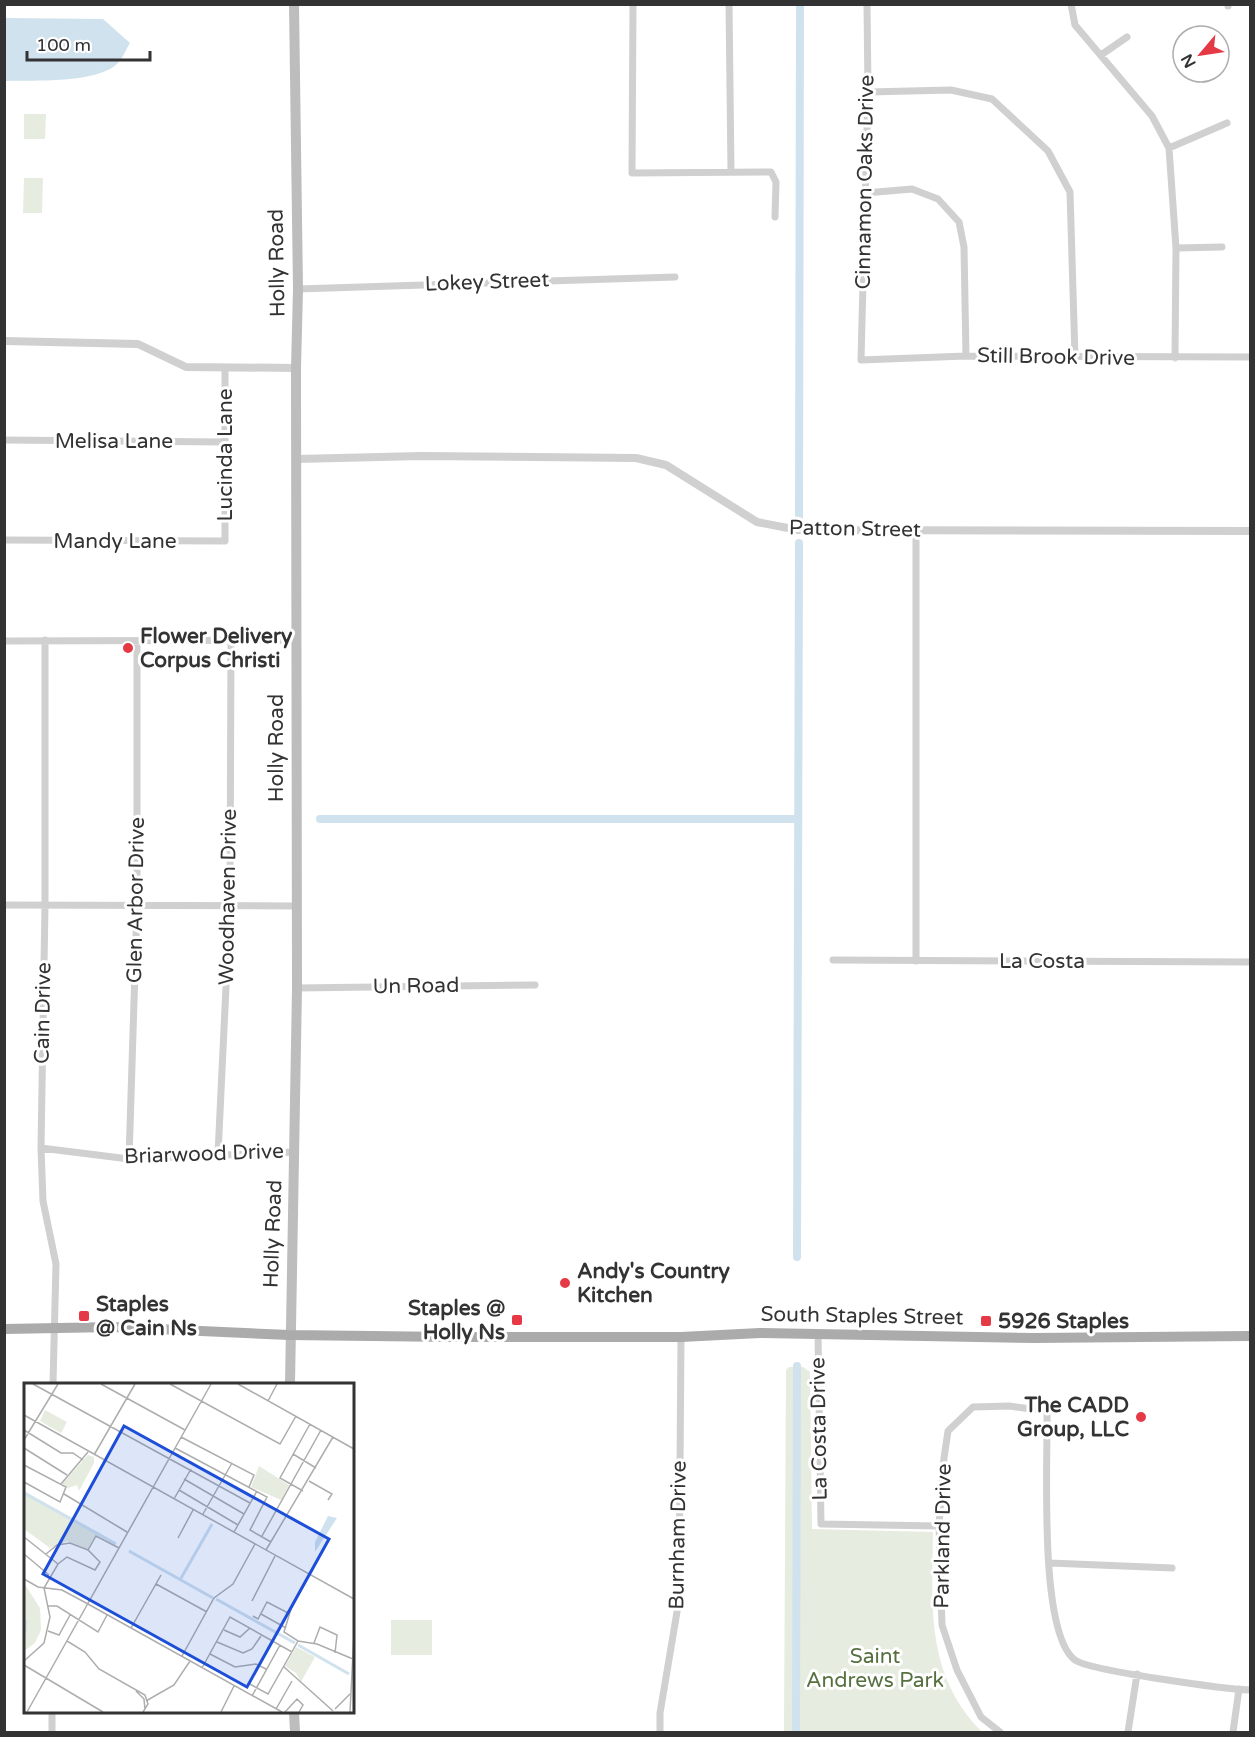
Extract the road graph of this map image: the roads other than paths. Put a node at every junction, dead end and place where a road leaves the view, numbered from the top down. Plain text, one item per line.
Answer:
1 (294, 4) edge
2 (633, 4) edge
3 (729, 4) edge
4 (867, 4) edge
5 (1071, 4) edge
6 (1127, 37) dead end
7 (1101, 55) junction
8 (868, 92) junction
9 (1227, 123) dead end
10 (1169, 148) junction
11 (731, 172) junction
12 (866, 193) junction
13 (775, 217) dead end
14 (1222, 247) dead end
15 (1176, 248) junction
16 (675, 277) dead end
17 (298, 289) junction
18 (4, 341) edge
19 (966, 356) junction
20 (1075, 357) junction
21 (1251, 357) edge
22 (1175, 358) junction
23 (861, 360) joint
24 (225, 368) junction
25 (296, 368) junction
26 (4, 440) edge
27 (224, 442) junction
28 (297, 459) junction
29 (916, 530) junction
30 (1251, 531) edge
31 (4, 540) edge
32 (225, 541) joint
33 (45, 640) junction
34 (231, 640) junction
35 (296, 640) junction
36 (4, 641) edge
37 (137, 641) junction
38 (230, 904) junction
39 (4, 905) edge
40 (45, 905) junction
41 (295, 906) junction
42 (137, 907) junction
43 (833, 960) dead end
44 (916, 960) junction
45 (1251, 962) edge
46 (535, 985) dead end
47 (297, 988) junction
48 (41, 1148) junction
49 (295, 1152) junction
50 (218, 1155) junction
51 (129, 1159) junction
52 (4, 1329) edge
53 (53, 1329) junction
54 (818, 1334) junction
55 (289, 1335) junction
56 (1251, 1336) edge
57 (681, 1337) junction
58 (53, 1383) edge
59 (290, 1383) edge
60 (939, 1526) junction
61 (1050, 1563) junction
62 (1172, 1568) dead end
63 (1137, 1674) junction
64 (1239, 1689) junction
65 (1251, 1690) edge
66 (52, 1713) edge
67 (294, 1713) edge
68 (52, 1732) edge
69 (295, 1732) edge
70 (660, 1732) edge
71 (1000, 1732) edge
72 (1128, 1732) edge
73 (1233, 1732) edge

1 - 17 main road, Holly Road
2 - 11 street
3 - 11 street
4 - 8 street, Cinnamon Oaks Drive
5 - 7 street
6 - 7 street
7 - 10 street
8 - 12 street, Cinnamon Oaks Drive
8 - 20 street
9 - 10 street
10 - 15 street
11 - 13 street
12 - 19 street
12 - 23 street, Cinnamon Oaks Drive
14 - 15 street
15 - 22 street
16 - 17 street, Lokey Street
17 - 25 main road, Holly Road
18 - 24 street
19 - 20 street, Still Brook Drive
19 - 23 street, Still Brook Drive
20 - 22 street, Still Brook Drive
21 - 22 street, Still Brook Drive
24 - 25 street
24 - 27 street, Lucinda Lane
25 - 28 main road, Holly Road
26 - 27 street, Melisa Lane
27 - 32 street, Lucinda Lane
28 - 29 street, Patton Street
28 - 35 main road, Holly Road
29 - 30 street, Patton Street
29 - 44 street
31 - 32 street, Mandy Lane
33 - 36 street
33 - 37 street
33 - 40 street, Cain Drive
34 - 35 street
34 - 37 street
34 - 38 street, Woodhaven Drive
35 - 41 main road, Holly Road
37 - 42 street, Glen Arbor Drive
38 - 41 street
38 - 42 street
38 - 50 street, Woodhaven Drive
39 - 40 street
40 - 42 street
40 - 48 street, Cain Drive
41 - 47 main road, Holly Road
42 - 51 street, Glen Arbor Drive
43 - 44 street, La Costa
44 - 45 street, La Costa
46 - 47 street, Un Road
47 - 49 main road, Holly Road
48 - 51 street, Briarwood Drive
48 - 53 street, Cain Drive
49 - 50 street, Briarwood Drive
49 - 55 main road, Holly Road
50 - 51 street, Briarwood Drive
52 - 53 main road, South Staples Street
53 - 55 main road, South Staples Street
53 - 58 street, Cain Drive
54 - 56 main road, South Staples Street
54 - 57 main road, South Staples Street
54 - 60 street, La Costa Drive
55 - 57 main road, South Staples Street
55 - 59 main road, Holly Road
57 - 70 street, Burnham Drive
60 - 61 street, Parkland Drive
60 - 71 street, Parkland Drive
61 - 62 street
61 - 63 street
63 - 64 street
63 - 72 street
64 - 65 street
64 - 73 street
66 - 68 street
67 - 69 main road

